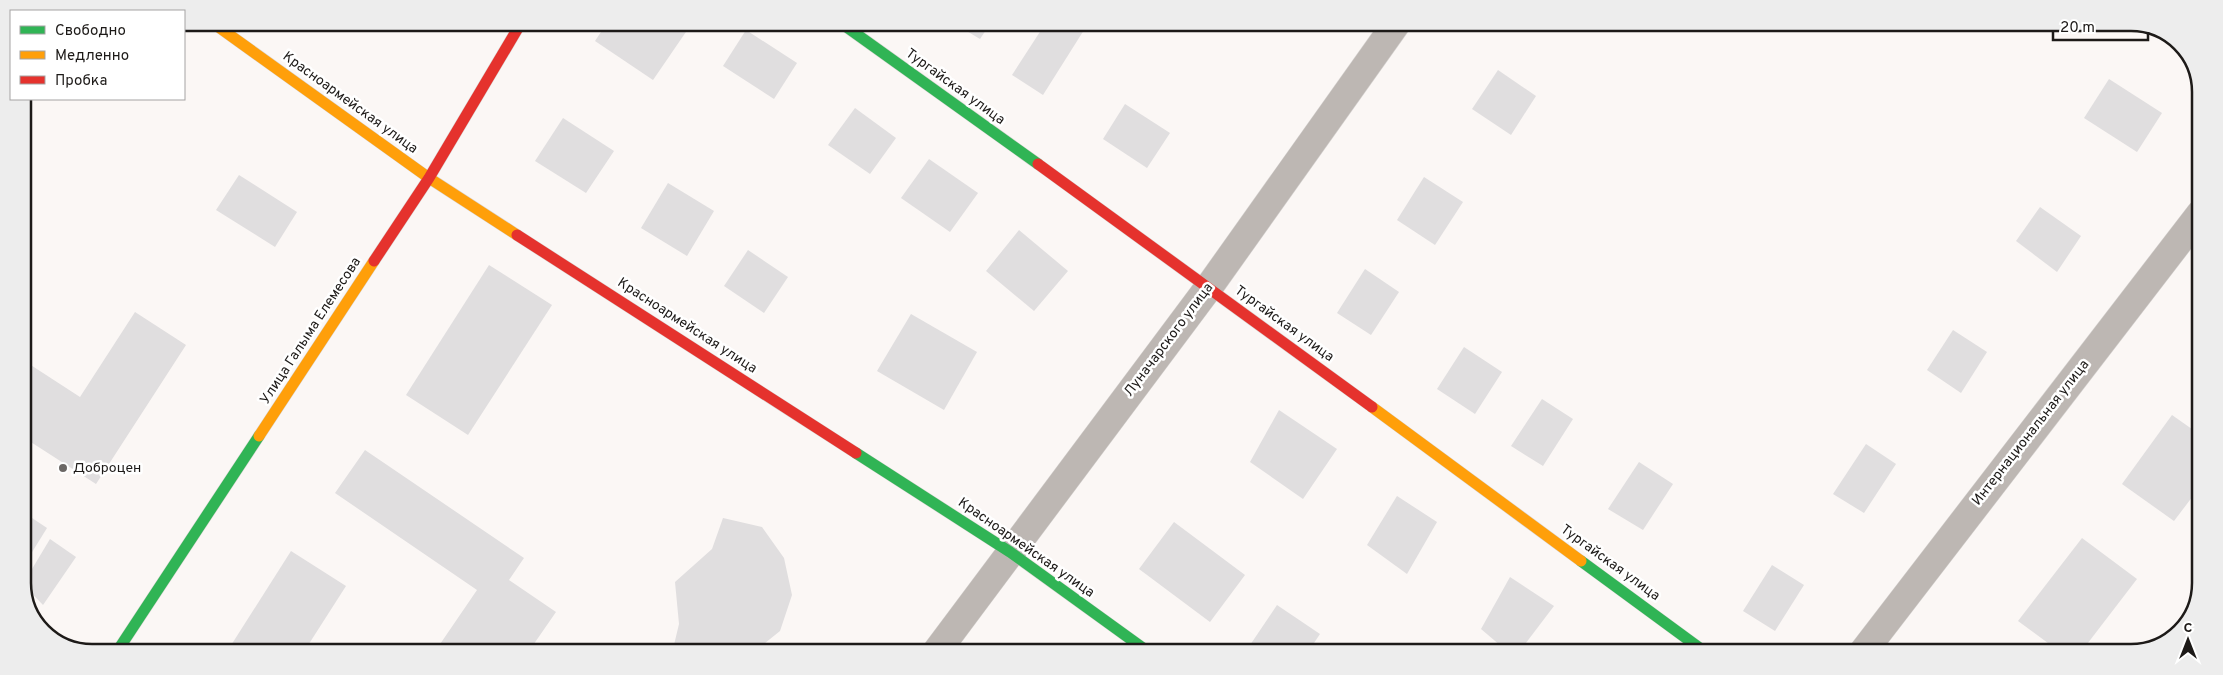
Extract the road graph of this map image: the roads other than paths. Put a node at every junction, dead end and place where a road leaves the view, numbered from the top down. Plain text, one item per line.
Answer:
1 (224, 31) edge
2 (516, 31) edge
3 (853, 31) edge
4 (1391, 31) edge
5 (430, 178) junction
6 (2192, 224) edge
7 (1209, 287) junction
8 (1010, 552) junction
9 (122, 644) edge
10 (942, 644) edge
11 (1137, 644) edge
12 (1694, 644) edge
13 (1869, 644) edge

1 - 5 street, Красноармейская улица
2 - 5 street, Улица Галыма Елемесова
3 - 7 street, Тургайская улица
4 - 7 street, Луначарского улица
5 - 8 street, Красноармейская улица
5 - 9 street, Улица Галыма Елемесова
6 - 13 street, Интернациональная улица
7 - 8 street, Луначарского улица
7 - 12 street, Тургайская улица
8 - 10 street, Луначарского улица
8 - 11 street, Красноармейская улица

